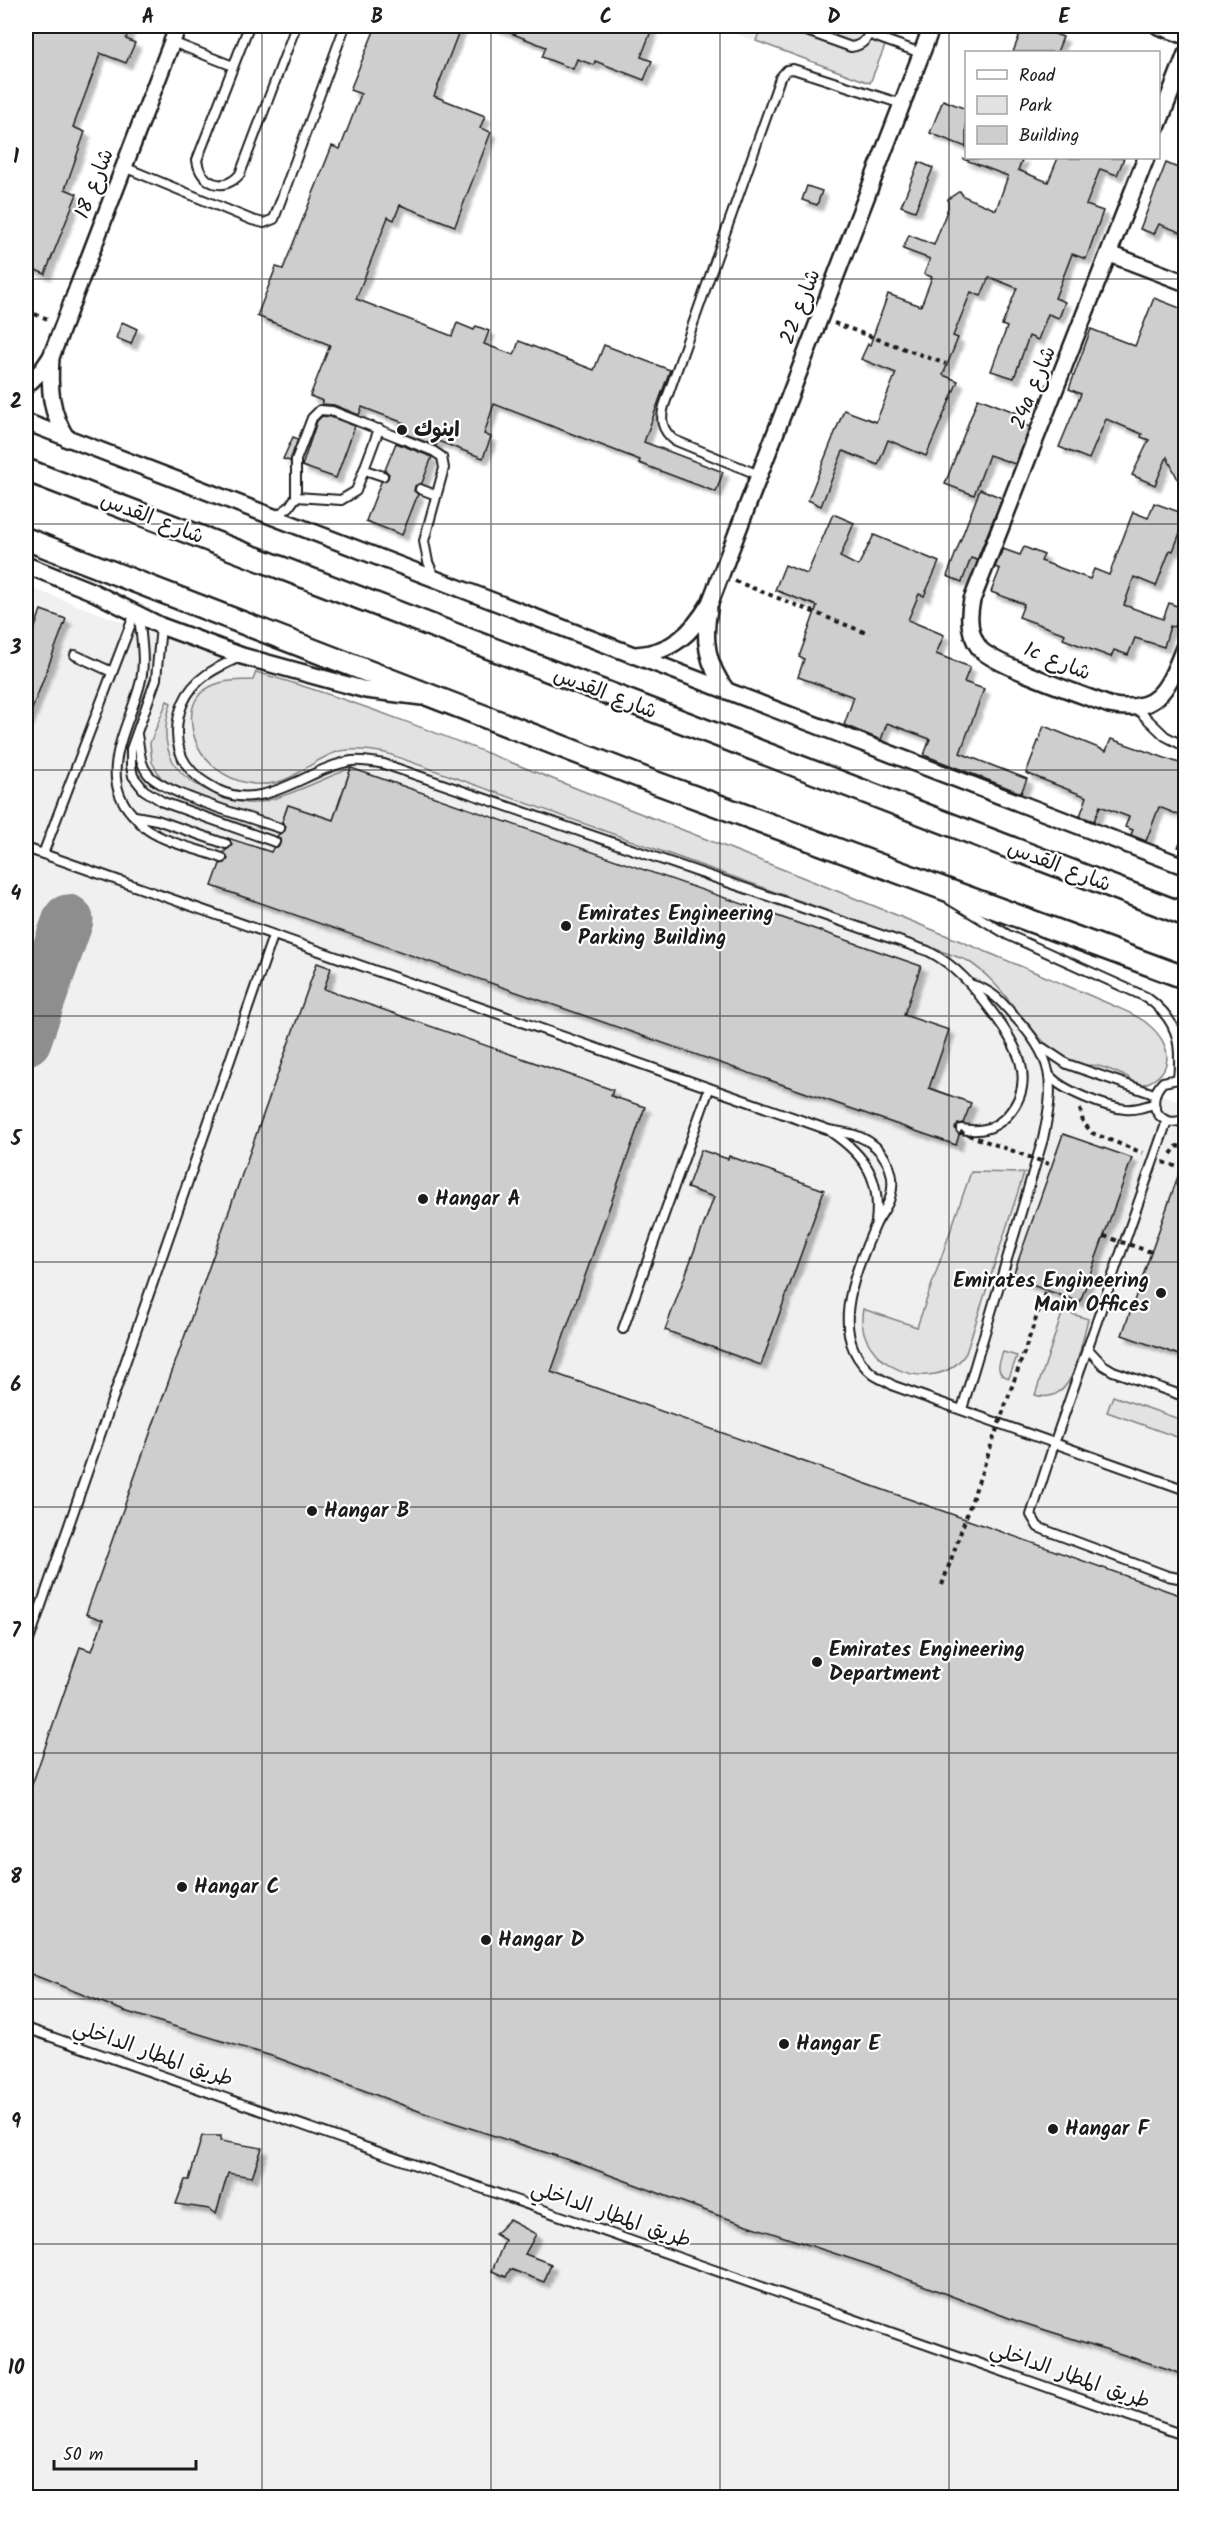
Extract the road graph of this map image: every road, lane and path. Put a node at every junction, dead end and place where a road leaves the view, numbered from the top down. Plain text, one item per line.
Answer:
1 (178, 26) edge
2 (249, 26) edge
3 (297, 26) edge
4 (345, 26) edge
5 (793, 26) edge
6 (872, 26) edge
7 (932, 26) edge
8 (1158, 26) edge
9 (868, 34) junction
10 (1185, 36) edge
11 (172, 42) junction
12 (921, 53) junction
13 (1185, 54) edge
14 (233, 66) junction
15 (902, 104) junction
16 (1160, 120) edge
17 (1146, 159) edge
18 (124, 167) junction
19 (1110, 254) junction
20 (1185, 283) edge
21 (26, 311) edge
22 (819, 317) junction
23 (63, 325) junction
24 (51, 357) junction
25 (946, 364) dead end
26 (26, 386) edge
27 (26, 422) edge
28 (380, 429) junction
29 (67, 439) junction
30 (26, 470) edge
31 (365, 470) junction
32 (759, 475) junction
33 (383, 476) dead end
34 (420, 489) dead end
35 (436, 495) junction
36 (296, 497) junction
37 (274, 518) junction
38 (26, 539) edge
39 (26, 565) edge
40 (720, 576) junction
41 (436, 580) junction
42 (710, 603) junction
43 (137, 614) junction
44 (161, 626) junction
45 (869, 634) dead end
46 (973, 636) joint
47 (1185, 643) edge
48 (75, 655) dead end
49 (634, 656) junction
50 (242, 657) junction
51 (112, 672) junction
52 (727, 691) junction
53 (437, 698) junction
54 (1136, 708) junction
55 (137, 735) junction
56 (1185, 747) edge
57 (135, 816) junction
58 (280, 828) dead end
59 (275, 842) dead end
60 (226, 844) dead end
61 (26, 848) edge
62 (43, 854) junction
63 (222, 858) dead end
64 (1185, 867) edge
65 (914, 876) junction
66 (1185, 915) edge
67 (273, 936) junction
68 (1185, 978) edge
69 (973, 985) junction
70 (1036, 1041) junction
71 (1050, 1076) junction
72 (1182, 1080) edge
73 (709, 1089) junction
74 (1078, 1093) junction
75 (1154, 1094) junction
76 (1153, 1104) junction
77 (1184, 1120) edge
78 (1167, 1121) junction
79 (961, 1130) joint
80 (829, 1131) junction
81 (1185, 1148) edge
82 (1153, 1158) junction
83 (1167, 1163) junction
84 (1052, 1165) dead end
85 (1185, 1170) edge
86 (876, 1224) junction
87 (1104, 1236) dead end
88 (1151, 1252) dead end
89 (1046, 1290) dead end
90 (623, 1329) dead end
91 (1087, 1348) junction
92 (1185, 1397) edge
93 (962, 1409) junction
94 (1055, 1442) junction
95 (1185, 1490) edge
96 (1185, 1577) edge
97 (942, 1585) dead end
98 (26, 1649) edge
99 (26, 2028) edge
100 (1185, 2436) edge

1 - 11 street, شارع 18
2 - 14 lane
3 - 14 lane
4 - 18 lane
5 - 9 lane
6 - 9 lane
7 - 12 street, شارع 22
8 - 10 street
9 - 12 lane
11 - 14 lane
11 - 18 street, شارع 18
12 - 15 street, شارع 22
13 - 16 street
15 - 22 street, شارع 22
15 - 32 lane
17 - 19 street, 24a شارع
18 - 23 street, شارع 18
19 - 20 street
19 - 46 street, 24a شارع
21 - 23 path
22 - 25 path
22 - 32 street, شارع 22
23 - 24 street, شارع 18
24 - 26 street, شارع 18
24 - 29 street, شارع 18
27 - 29 street
28 - 31 lane
28 - 35 lane
28 - 36 lane
29 - 37 street
30 - 66 main road, شارع القدس
31 - 33 lane
31 - 36 lane
32 - 40 street, شارع 22
34 - 35 lane
35 - 41 lane
36 - 37 lane
37 - 41 street
38 - 53 main road
39 - 43 street
40 - 42 street, شارع 22
40 - 45 path
41 - 49 street
42 - 49 street, شارع 22
42 - 52 street, شارع 22
43 - 44 street
43 - 51 lane
43 - 57 lane
44 - 50 street
44 - 55 lane
46 - 54 street, 1c شارع
47 - 54 street
48 - 51 lane
49 - 52 street
50 - 53 street
50 - 69 lane
51 - 62 lane
52 - 64 street
53 - 65 main road
54 - 56 lane
55 - 58 lane
55 - 59 lane
57 - 60 lane
57 - 63 lane
61 - 62 lane
62 - 67 lane
65 - 68 main road
65 - 72 lane
67 - 73 lane
67 - 98 lane
69 - 70 lane
69 - 79 lane
70 - 71 lane
70 - 75 lane
71 - 74 lane
71 - 93 lane
72 - 75 lane
73 - 80 lane
73 - 90 lane
74 - 76 lane
74 - 82 path
75 - 76 lane
76 - 78 lane
77 - 78 lane
78 - 82 lane
79 - 84 path, bridge
80 - 86 lane
80 - 86 lane
81 - 83 path
82 - 83 path
82 - 91 lane
83 - 85 path
86 - 93 lane
87 - 88 path, bridge
89 - 97 path, bridge
91 - 92 lane
91 - 94 lane
93 - 94 lane
94 - 95 lane
94 - 96 lane
99 - 100 lane, طريق المطار الداخلي

